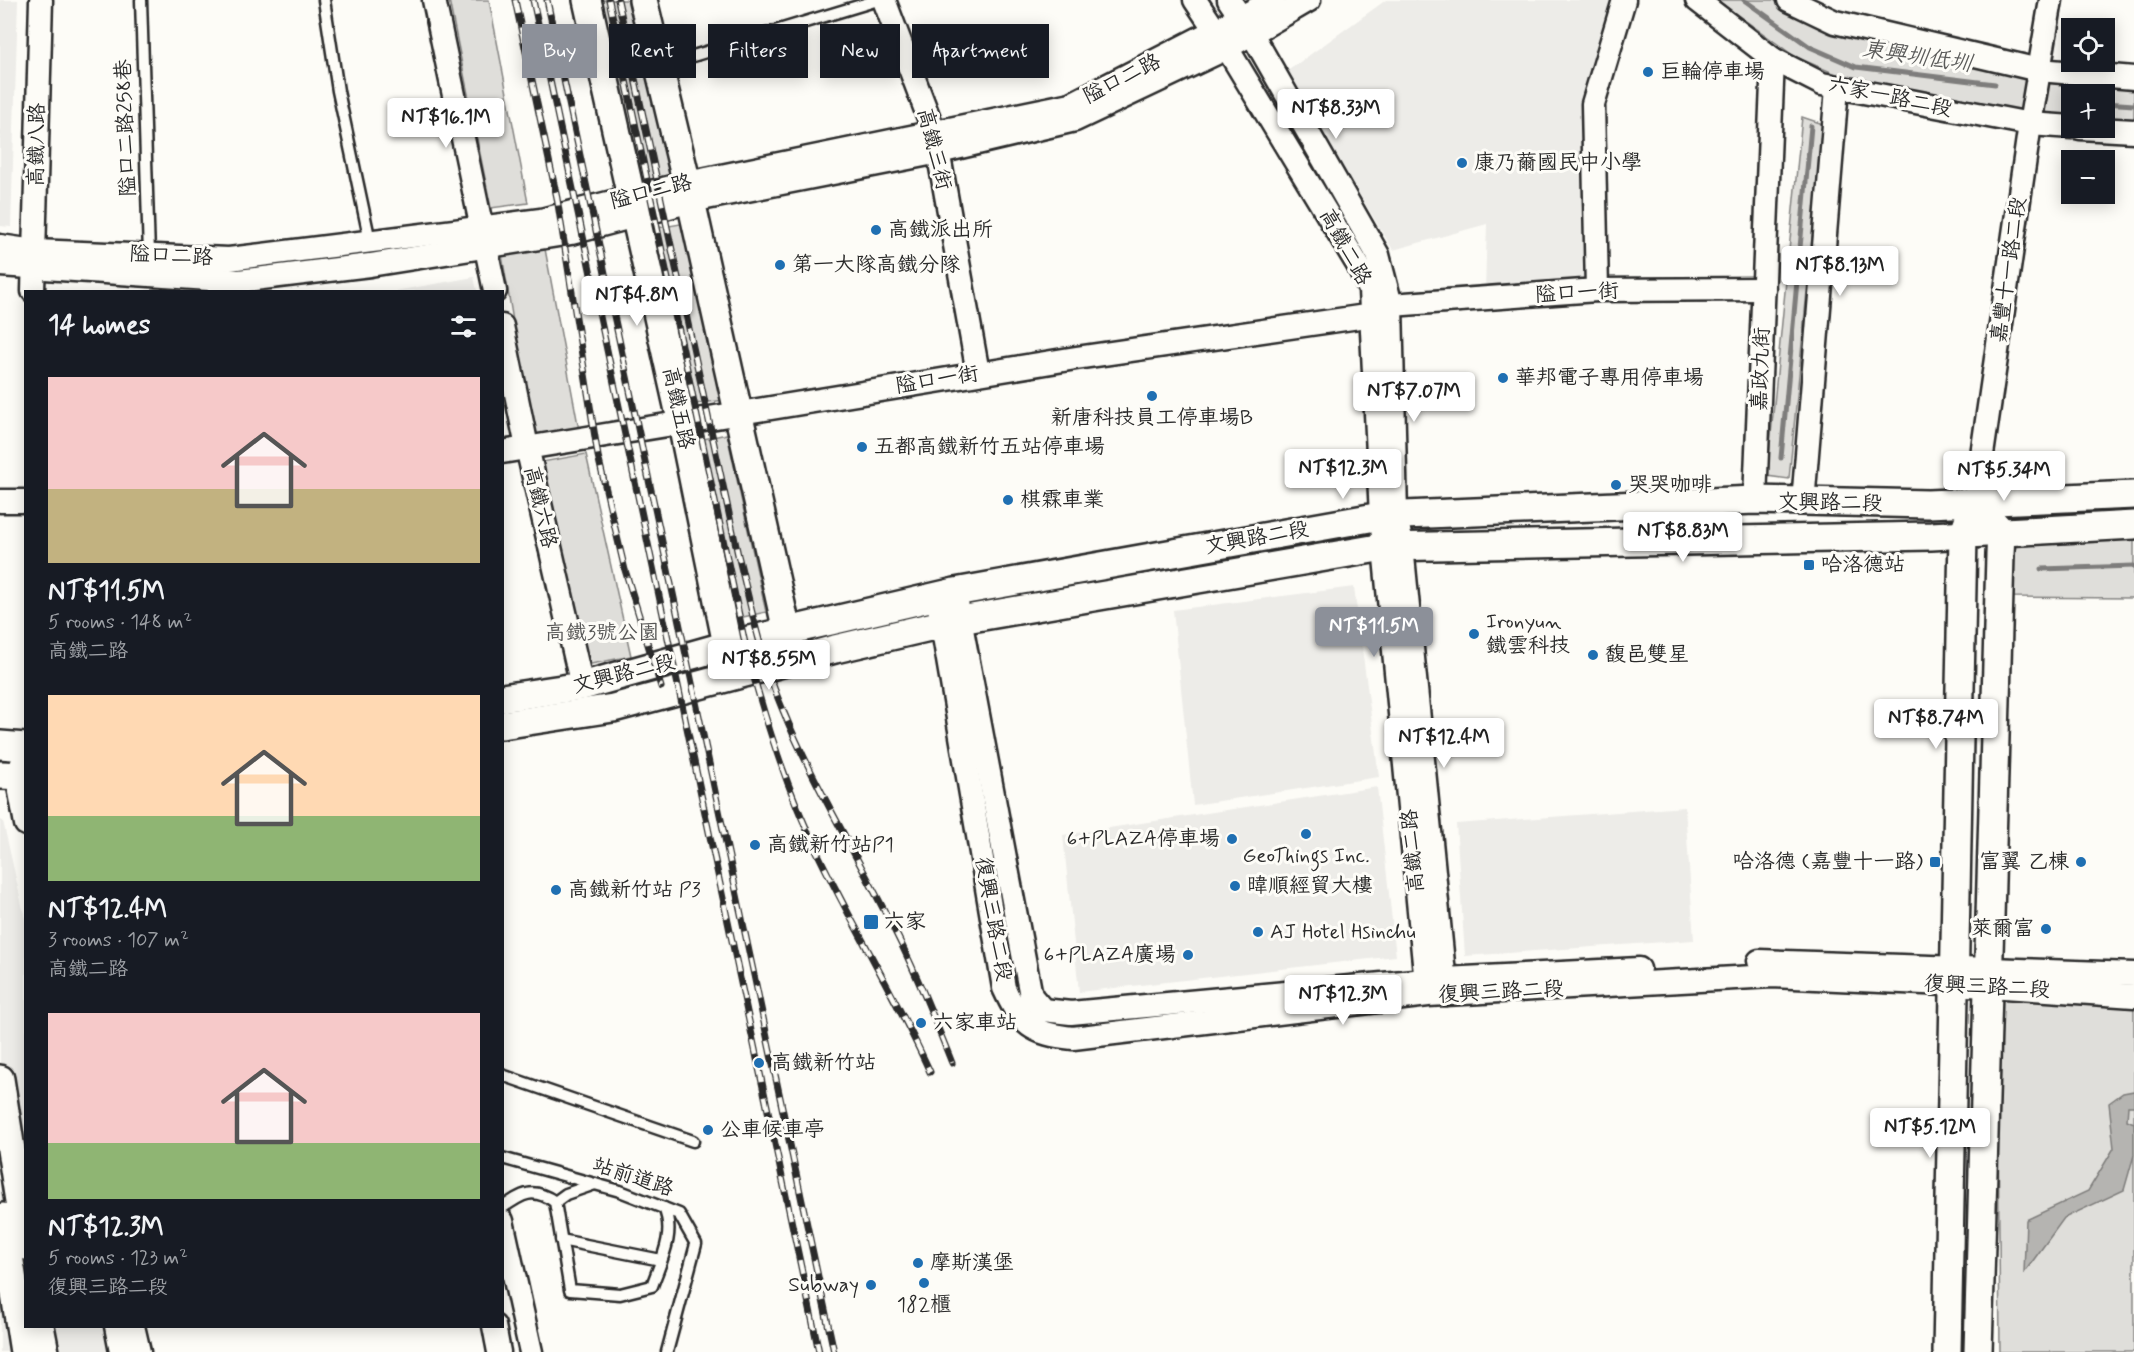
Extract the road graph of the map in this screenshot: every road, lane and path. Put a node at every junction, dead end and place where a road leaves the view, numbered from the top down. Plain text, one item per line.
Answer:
1 (41, 0) edge
2 (141, 0) edge
3 (324, 0) edge
4 (434, 0) edge
5 (587, 0) edge
6 (643, 0) edge
7 (878, 0) edge
8 (884, 0) edge
9 (1195, 0) edge
10 (1274, 0) edge
11 (1309, 0) edge
12 (1624, 0) edge
13 (1697, 0) edge
14 (1790, 0) edge
15 (2051, 0) edge
16 (1241, 17) edge
17 (649, 24) edge
18 (1222, 40) junction
19 (696, 55) edge
20 (1773, 59) junction
21 (2039, 70) junction
22 (662, 78) edge
23 (2134, 78) edge
24 (1837, 88) junction
25 (2030, 124) junction
26 (2061, 126) edge
27 (2115, 130) edge
28 (2134, 131) edge
29 (937, 143) junction
30 (689, 192) junction
31 (633, 207) junction
32 (485, 238) junction
33 (370, 241) junction
34 (0, 246) edge
35 (149, 255) junction
36 (34, 259) junction
37 (0, 265) edge
38 (239, 286) edge
39 (1764, 288) junction
40 (33, 290) edge
41 (495, 290) edge
42 (1597, 290) junction
43 (1382, 310) junction
44 (504, 336) edge
45 (978, 373) junction
46 (737, 414) junction
47 (682, 424) junction
48 (527, 447) junction
49 (504, 452) edge
50 (2134, 495) edge
51 (1755, 500) junction
52 (0, 501) edge
53 (24, 501) edge
54 (1803, 503) junction
55 (1975, 503) junction
56 (1389, 515) junction
57 (2134, 525) edge
58 (2001, 531) junction
59 (1963, 534) junction
60 (1393, 547) junction
61 (946, 594) junction
62 (951, 622) junction
63 (786, 632) junction
64 (729, 645) junction
65 (794, 662) junction
66 (733, 677) junction
67 (582, 686) junction
68 (504, 698) edge
69 (504, 725) edge
70 (0, 745) edge
71 (24, 747) edge
72 (17, 770) edge
73 (24, 812) edge
74 (2134, 974) edge
75 (1954, 976) junction
76 (1989, 977) junction
77 (1436, 988) junction
78 (2134, 996) edge
79 (504, 1076) edge
80 (0, 1079) edge
81 (693, 1141) dead end
82 (504, 1159) edge
83 (595, 1184) junction
84 (0, 1201) edge
85 (555, 1202) junction
86 (504, 1207) edge
87 (664, 1208) junction
88 (504, 1230) edge
89 (18, 1236) edge
90 (561, 1240) junction
91 (661, 1260) junction
92 (40, 1328) edge
93 (116, 1328) edge
94 (133, 1328) edge
95 (494, 1328) edge
96 (24, 1352) edge
97 (45, 1352) edge
98 (121, 1352) edge
99 (139, 1352) edge
100 (499, 1352) edge
101 (531, 1352) edge
102 (667, 1352) edge
103 (1947, 1352) edge
104 (1978, 1352) edge

1 - 36 street, 高鐵八路
2 - 35 lane, 隘口二路258巷
3 - 33 lane
4 - 32 street
5 - 31 street, 高鐵五路
6 - 17 street
7 - 19 lane
8 - 29 street, 高鐵三街
9 - 18 street, 高鐵二路
10 - 16 street, 隘口二路
11 - 16 street, 隘口二路
12 - 42 street
13 - 20 street, 六家一路二段
14 - 21 street
15 - 21 street, 嘉豐十一路二段
16 - 18 street, 隘口二路
16 - 43 street, 高鐵二路
18 - 29 street, 隘口二路
18 - 43 street, 高鐵二路
20 - 24 street, 六家一路二段
20 - 39 street, 嘉政九街
21 - 23 street
21 - 25 street, 嘉豐十一路二段
22 - 30 street
24 - 25 street, 六家一路二段
24 - 54 street
25 - 26 street, 六家一路二段
25 - 55 street, 嘉豐十一路二段
27 - 28 street
29 - 30 street, 隘口二路
29 - 45 street, 高鐵三街
30 - 31 street, 隘口二路
30 - 46 street
31 - 32 street, 隘口二路
31 - 47 street, 高鐵五路
32 - 33 street, 隘口二路
32 - 38 street, 隘口二路
32 - 41 street
33 - 35 street, 隘口二路
34 - 36 street, 隘口二路
35 - 36 street, 隘口二路
36 - 37 street, 隘口二路
36 - 38 street, 隘口二路
36 - 40 street, 高鐵八路
39 - 42 street, 隘口一街
39 - 51 street, 嘉政九街
42 - 43 street, 隘口一街
43 - 45 street, 隘口一街
43 - 56 street, 高鐵二路
44 - 48 street, 高鐵六路
45 - 46 street, 隘口一街
46 - 47 street, 隘口一街
46 - 63 street
47 - 48 street, 隘口一街
47 - 64 street, 高鐵五路
48 - 49 street, 隘口一街
48 - 67 street, 高鐵六路
50 - 55 street, 文興路二段
51 - 54 street, 文興路二段
51 - 56 street, 文興路二段
52 - 53 street
54 - 55 street, 文興路二段
55 - 58 street
55 - 59 street
56 - 60 street, 高鐵二路
56 - 61 street, 文興路二段
57 - 58 street, 文興路二段
58 - 59 street, 文興路二段
58 - 76 street
59 - 60 street, 文興路二段
59 - 75 street
60 - 62 street, 文興路二段
60 - 77 street, 高鐵二路
61 - 62 street, 復興三路二段
61 - 63 street, 文興路二段
62 - 65 street, 文興路二段
62 - 77 street, 復興三路二段
63 - 64 street, 文興路二段
63 - 65 street
64 - 66 street, 高鐵五路
64 - 67 street, 文興路二段
65 - 66 street, 文興路二段
66 - 69 street, 文興路二段
67 - 68 street, 文興路二段
70 - 71 street
72 - 73 street
74 - 76 street, 復興三路二段
75 - 76 street, 復興三路二段
75 - 77 street, 復興三路二段
75 - 103 street
76 - 78 street, 復興三路二段
76 - 104 street
79 - 81 lane
80 - 89 street
82 - 83 lane, 站前道路
83 - 85 lane
83 - 87 lane, 站前道路
84 - 89 street
85 - 86 lane
85 - 90 lane
87 - 91 lane
87 - 102 lane, 站前道路
88 - 101 street
89 - 96 street
90 - 91 lane
90 - 91 lane
92 - 97 street
93 - 98 street
94 - 99 street
95 - 100 street

